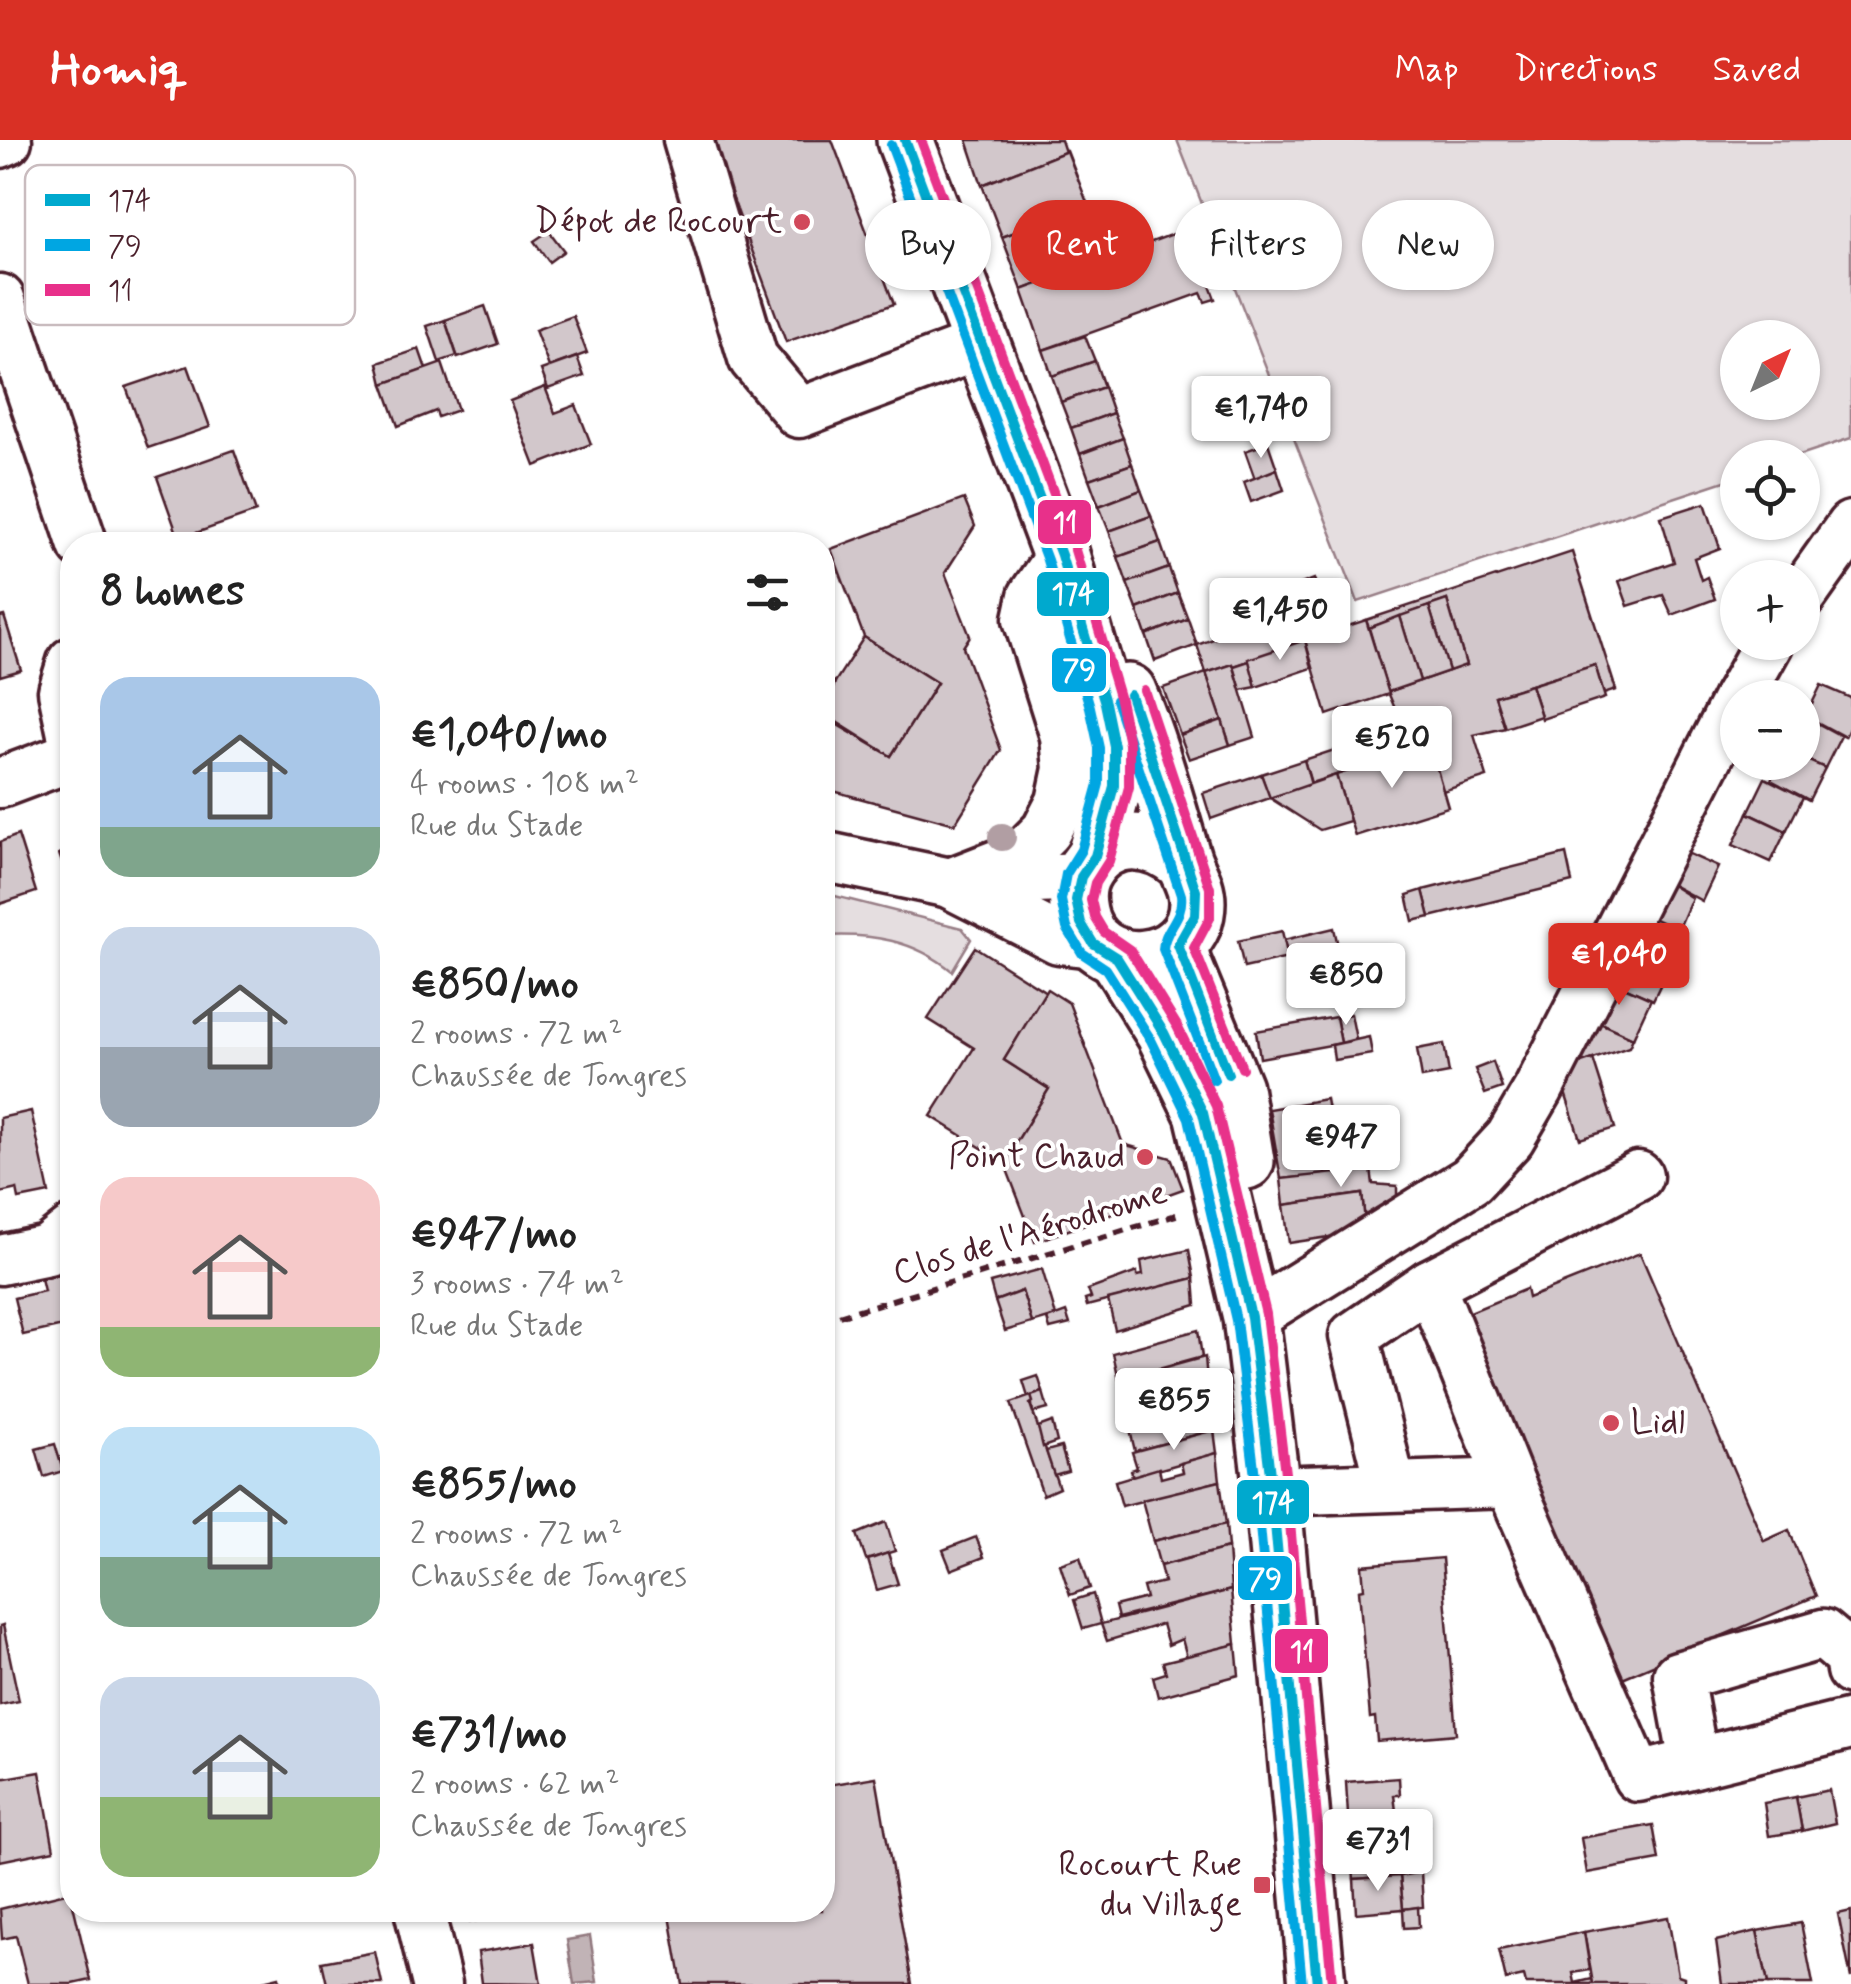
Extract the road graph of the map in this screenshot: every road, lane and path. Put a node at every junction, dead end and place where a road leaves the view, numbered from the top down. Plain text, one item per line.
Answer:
1 (8, 140) edge
2 (688, 140) edge
3 (904, 140) edge
4 (0, 142) edge
5 (0, 299) edge
6 (982, 344) junction
7 (9, 350) edge
8 (1851, 526) edge
9 (77, 532) edge
10 (1061, 554) junction
11 (1820, 570) edge
12 (1720, 733) edge
13 (60, 760) edge
14 (0, 783) edge
15 (835, 859) edge
16 (1184, 863) junction
17 (1088, 866) junction
18 (950, 883) junction
19 (1178, 945) junction
20 (1105, 950) junction
21 (1638, 1176) dead end
22 (1222, 1200) junction
23 (60, 1240) edge
24 (0, 1260) edge
25 (1430, 1284) junction
26 (835, 1316) edge
27 (1250, 1318) junction
28 (1510, 1483) junction
29 (1391, 1486) junction
30 (1272, 1491) junction
31 (1851, 1670) edge
32 (1851, 1724) edge
33 (1694, 1763) junction
34 (421, 1922) edge
35 (437, 1984) edge
36 (1317, 1984) edge

1 - 4 street
2 - 6 street
3 - 6 main road
5 - 7 street
6 - 10 main road
7 - 9 street
8 - 11 street
10 - 16 main road
10 - 17 main road
10 - 18 street
12 - 27 street
13 - 14 street
15 - 18 street
16 - 17 main road
16 - 19 main road
17 - 18 street
17 - 20 main road
18 - 20 street
19 - 20 main road
19 - 27 main road
20 - 22 main road
21 - 25 street
22 - 26 path, Clos de l'Aérodrome
22 - 27 main road
23 - 24 street
25 - 28 street
25 - 29 street
27 - 30 main road
28 - 29 street
28 - 33 street
29 - 30 street
30 - 36 main road
31 - 33 street
32 - 33 street
34 - 35 street

